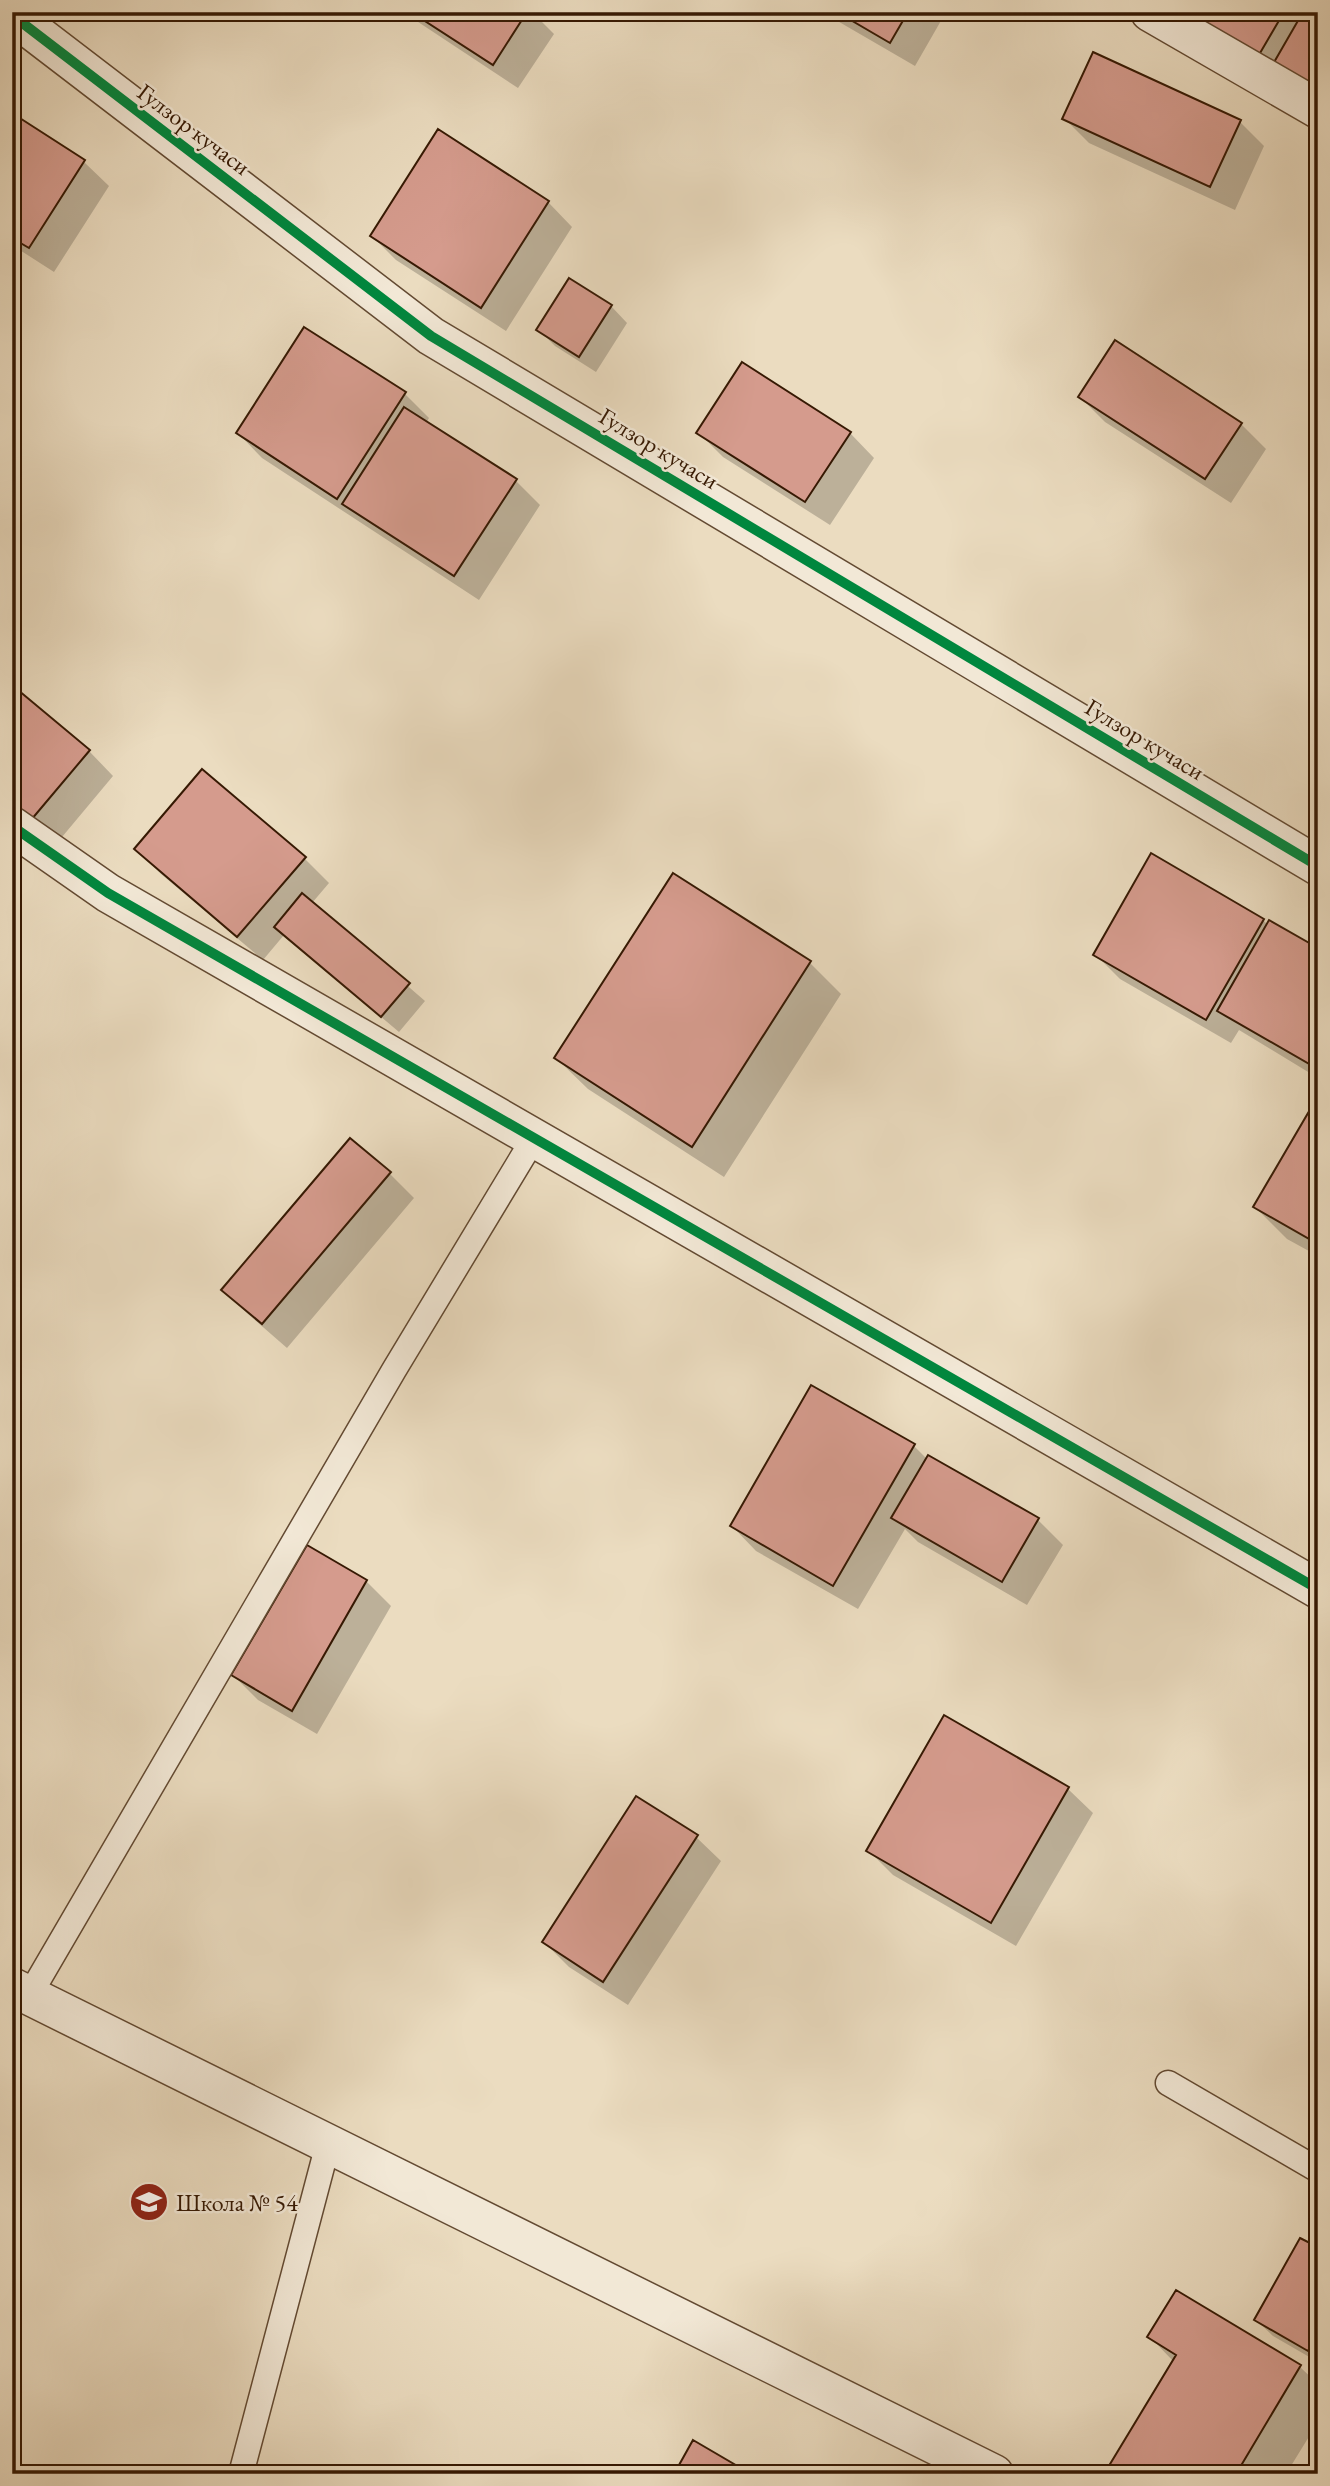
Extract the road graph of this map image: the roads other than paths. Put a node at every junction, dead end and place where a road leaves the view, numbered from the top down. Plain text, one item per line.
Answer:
1 (1150, 12) edge
2 (12, 15) edge
3 (1318, 109) edge
4 (12, 826) edge
5 (1318, 866) edge
6 (534, 1138) junction
7 (1318, 1588) edge
8 (20, 1991) edge
9 (1168, 2083) dead end
10 (328, 2144) junction
11 (1318, 2170) edge
12 (241, 2474) edge
13 (995, 2474) edge

1 - 3 street
2 - 5 street, Гулзор кучаси
4 - 6 street
6 - 7 street
6 - 8 lane
8 - 10 street
9 - 11 lane
10 - 12 lane
10 - 13 street

